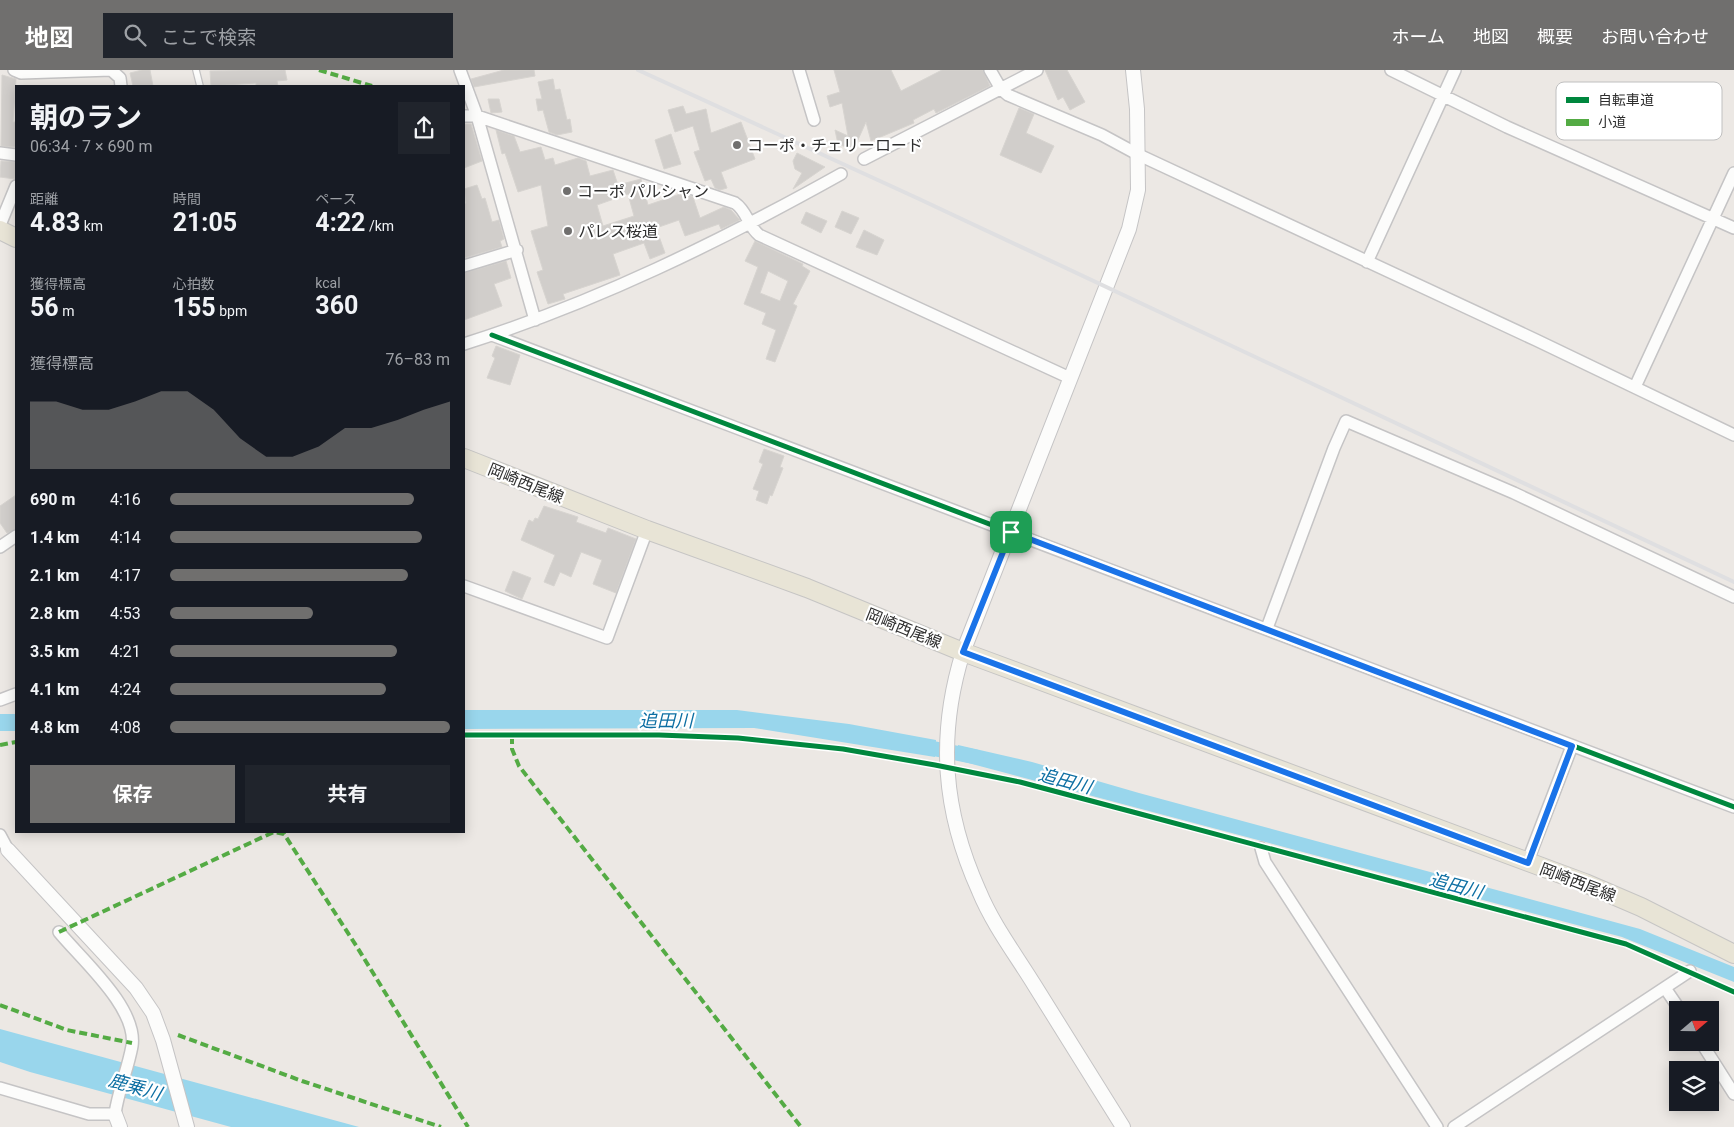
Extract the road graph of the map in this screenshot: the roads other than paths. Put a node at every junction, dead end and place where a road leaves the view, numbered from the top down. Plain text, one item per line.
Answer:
1 (14, 70) edge
2 (196, 70) edge
3 (460, 70) edge
4 (800, 70) edge
5 (990, 70) edge
6 (1037, 70) edge
7 (1133, 70) edge
8 (1391, 70) edge
9 (1455, 70) edge
10 (121, 85) edge
11 (200, 85) edge
12 (1001, 88) junction
13 (1444, 95) junction
14 (465, 116) edge
15 (477, 116) junction
16 (814, 120) dead end
17 (0, 153) edge
18 (15, 155) edge
19 (1139, 156) junction
20 (864, 159) dead end
21 (1734, 173) edge
22 (841, 174) dead end
23 (15, 188) edge
24 (1712, 217) junction
25 (750, 224) junction
26 (0, 225) edge
27 (1734, 228) edge
28 (0, 230) edge
29 (15, 238) edge
30 (517, 250) junction
31 (1367, 262) junction
32 (465, 266) edge
33 (535, 320) junction
34 (492, 335) junction
35 (465, 344) edge
36 (1070, 378) junction
37 (1635, 387) junction
38 (1734, 435) edge
39 (465, 458) edge
40 (647, 530) junction
41 (1011, 532) junction
42 (15, 537) edge
43 (0, 547) edge
44 (465, 586) edge
45 (1734, 597) edge
46 (1266, 628) junction
47 (963, 652) junction
48 (15, 694) edge
49 (0, 700) edge
50 (1572, 746) junction
51 (1734, 807) edge
52 (0, 835) edge
53 (1261, 848) dead end
54 (8, 850) joint
55 (1528, 863) junction
56 (60, 932) dead end
57 (1734, 954) edge
58 (1690, 971) dead end
59 (1665, 988) junction
60 (1674, 1001) edge
61 (1707, 1051) edge
62 (0, 1088) edge
63 (1734, 1094) edge
64 (117, 1117) edge
65 (187, 1127) edge
66 (1123, 1127) edge
67 (1437, 1127) edge
68 (1454, 1127) edge

1 - 10 street
2 - 11 lane
3 - 15 street
4 - 16 street
5 - 12 street
6 - 12 street
7 - 19 street
8 - 13 street
9 - 13 street
12 - 19 street
12 - 20 street
13 - 24 street
13 - 31 street
14 - 15 street
15 - 25 street
15 - 30 street
17 - 18 street
19 - 31 street
19 - 36 street
21 - 24 street
22 - 25 street
23 - 26 street
24 - 27 street
24 - 37 street
25 - 33 street
25 - 36 street
28 - 29 main road
30 - 32 street
30 - 33 street
31 - 37 street
33 - 34 street
34 - 35 street
34 - 41 street
36 - 41 street
37 - 38 street
39 - 40 main road, 岡崎西尾線
40 - 44 street
40 - 47 main road, 岡崎西尾線
41 - 46 street
41 - 47 street
42 - 43 street
45 - 46 street
46 - 50 street
47 - 55 main road, 岡崎西尾線
47 - 66 street
48 - 49 street
50 - 51 street
50 - 55 street
52 - 54 street
53 - 67 street
54 - 65 street
55 - 57 main road, 岡崎西尾線
56 - 64 street
58 - 59 street
59 - 60 street
59 - 68 street
61 - 63 street
62 - 64 street

